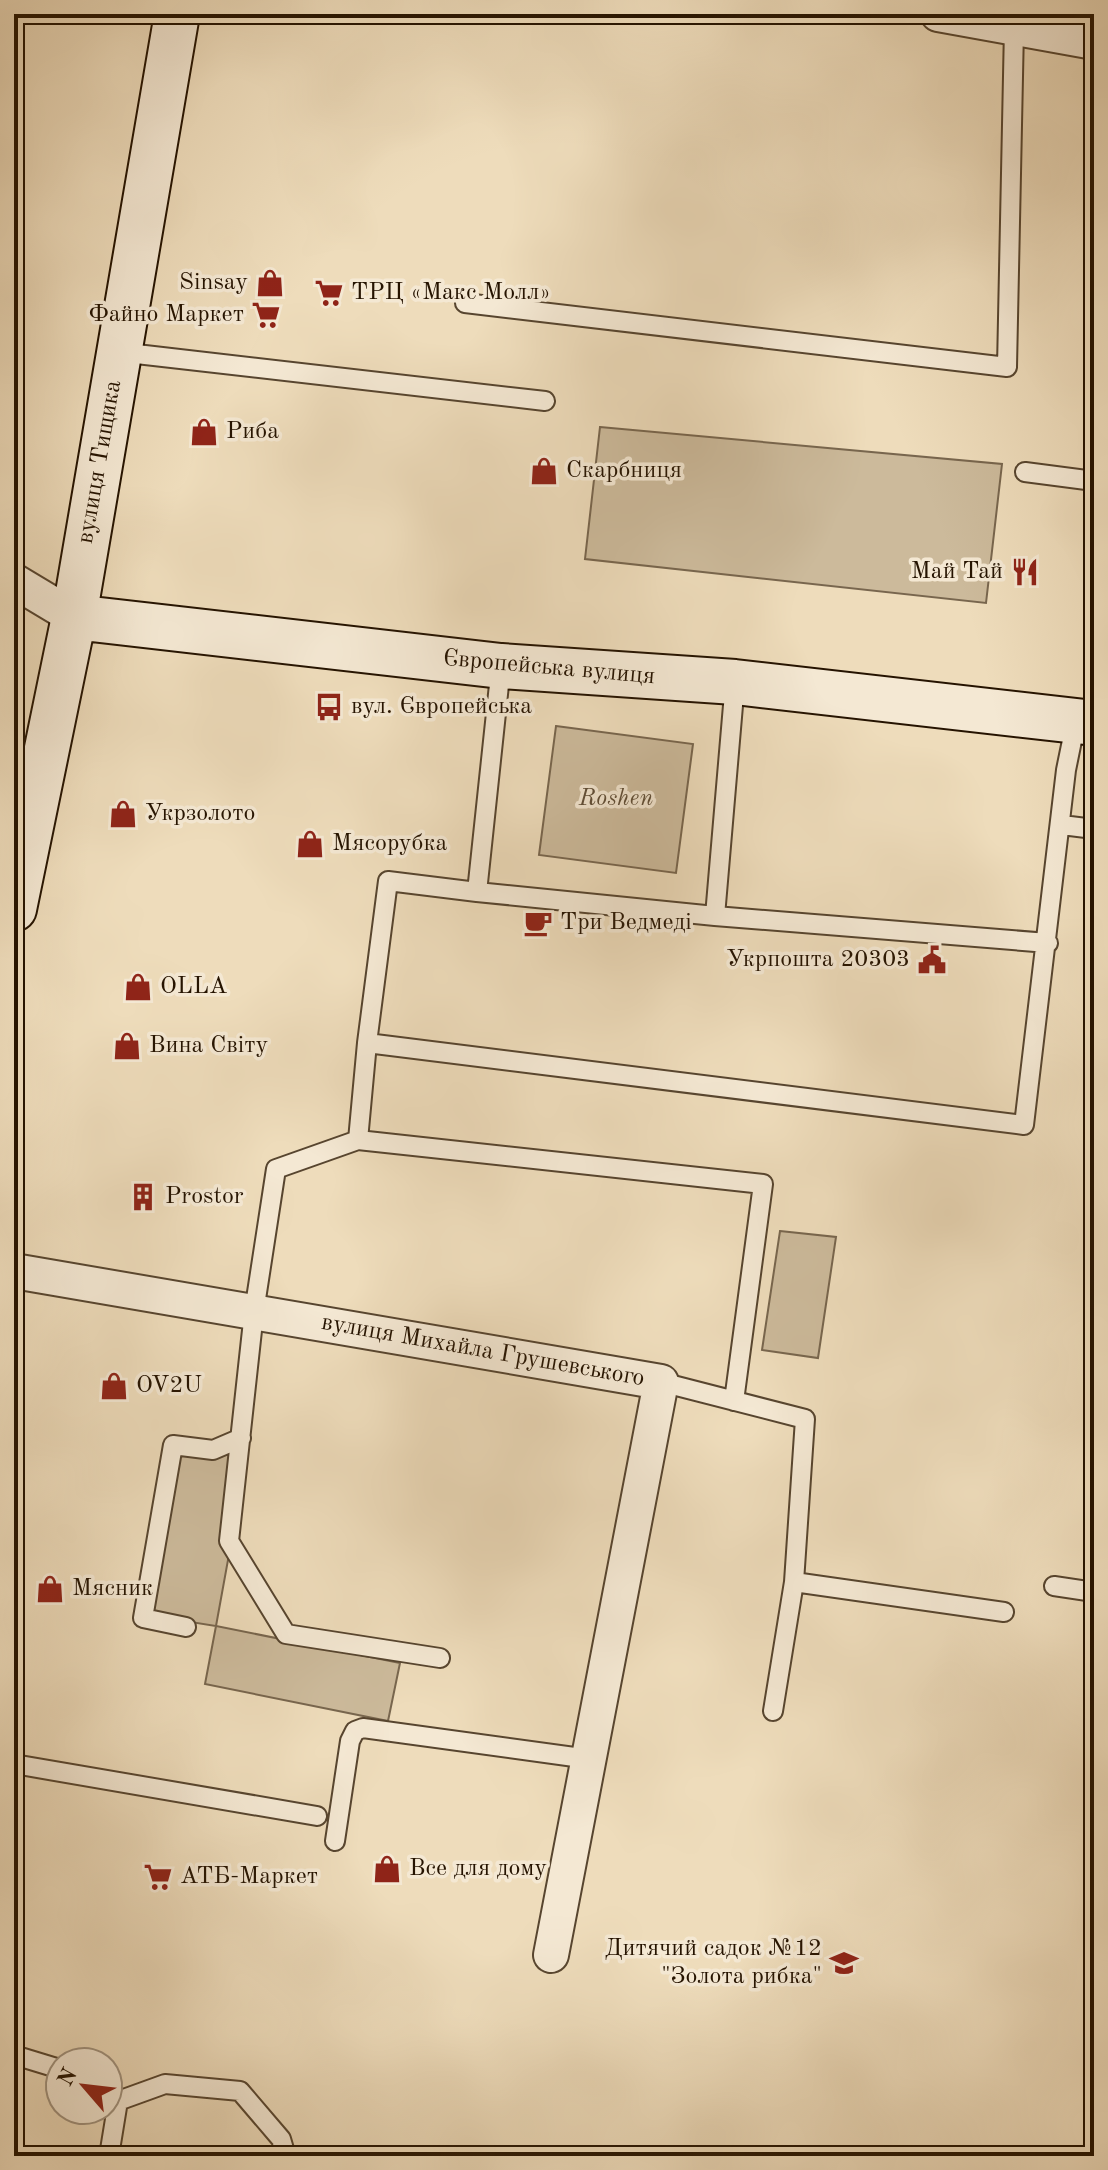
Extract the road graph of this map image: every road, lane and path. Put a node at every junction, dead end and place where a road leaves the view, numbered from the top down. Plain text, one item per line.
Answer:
1 (177, 14) edge
2 (938, 14) edge
3 (1015, 21) edge
4 (1094, 42) edge
5 (465, 303) dead end
6 (119, 352) junction
7 (545, 401) dead end
8 (1025, 472) dead end
9 (1094, 481) edge
10 (14, 581) edge
11 (74, 617) junction
12 (501, 666) junction
13 (735, 682) junction
14 (1085, 722) edge
15 (1062, 825) junction
16 (1094, 829) edge
17 (477, 892) junction
18 (14, 909) edge
19 (715, 916) junction
20 (1048, 943) junction
21 (367, 1043) junction
22 (358, 1140) junction
23 (14, 1271) edge
24 (254, 1312) junction
25 (661, 1382) junction
26 (734, 1401) junction
27 (241, 1438) junction
28 (794, 1582) junction
29 (1054, 1586) dead end
30 (1094, 1592) edge
31 (1004, 1612) dead end
32 (186, 1627) dead end
33 (440, 1658) dead end
34 (773, 1711) dead end
35 (589, 1759) junction
36 (14, 1764) edge
37 (317, 1816) dead end
38 (335, 1841) dead end
39 (551, 1955) dead end
40 (14, 2055) edge
41 (44, 2064) edge
42 (124, 2095) edge
43 (111, 2126) edge
44 (109, 2156) edge
45 (286, 2156) edge

1 - 6 main road, вулиця Тищика
2 - 3 street
3 - 4 street
3 - 5 lane
6 - 7 lane
6 - 11 main road, вулиця Тищика
8 - 9 lane
10 - 11 street, Європейська вулиця
11 - 12 main road, Європейська вулиця
11 - 18 main road, вулиця Тищика
12 - 13 main road, Європейська вулиця
12 - 17 lane
13 - 14 main road, Європейська вулиця
13 - 19 lane
14 - 15 lane
15 - 16 lane
15 - 20 lane
17 - 19 lane
17 - 21 lane
19 - 20 lane
20 - 21 lane
21 - 22 lane
22 - 24 lane
22 - 26 lane
23 - 24 street, вулиця Михайла Грушевського
24 - 25 street, вулиця Михайла Грушевського
24 - 27 lane
25 - 26 lane
25 - 35 street, вулиця Михайла Грушевського
26 - 28 lane
27 - 32 lane
27 - 33 lane
28 - 31 lane
28 - 34 lane
29 - 30 lane
35 - 38 lane
35 - 39 street, вулиця Михайла Грушевського
36 - 37 lane
40 - 41 lane
42 - 45 lane
43 - 44 lane

